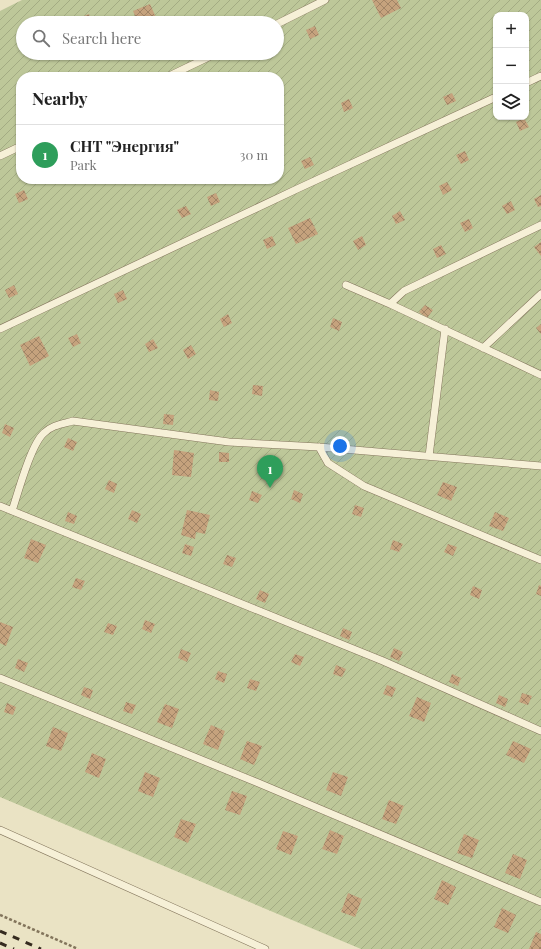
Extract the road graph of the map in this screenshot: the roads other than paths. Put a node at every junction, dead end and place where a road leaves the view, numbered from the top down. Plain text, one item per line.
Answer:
1 (325, 0) edge
2 (284, 20) edge
3 (202, 60) edge
4 (177, 72) edge
5 (541, 76) edge
6 (529, 82) edge
7 (493, 98) edge
8 (16, 148) edge
9 (0, 156) edge
10 (541, 225) edge
11 (346, 285) dead end
12 (541, 294) edge
13 (390, 304) junction
14 (0, 329) edge
15 (446, 330) junction
16 (483, 348) junction
17 (541, 375) edge
18 (319, 447) junction
19 (429, 456) junction
20 (541, 466) edge
21 (0, 506) edge
22 (12, 511) junction
23 (541, 560) edge
24 (0, 678) edge
25 (541, 731) edge
26 (0, 830) edge
27 (541, 902) edge
28 (265, 949) edge

1 - 2 lane
3 - 4 lane
5 - 6 lane
7 - 14 lane
8 - 9 lane
10 - 13 lane
11 - 13 lane
12 - 16 lane
13 - 15 lane
15 - 16 lane
15 - 19 lane
16 - 17 lane
18 - 19 lane
18 - 22 lane
18 - 23 lane
19 - 20 lane
21 - 22 lane
22 - 25 lane
24 - 27 lane
26 - 28 lane

